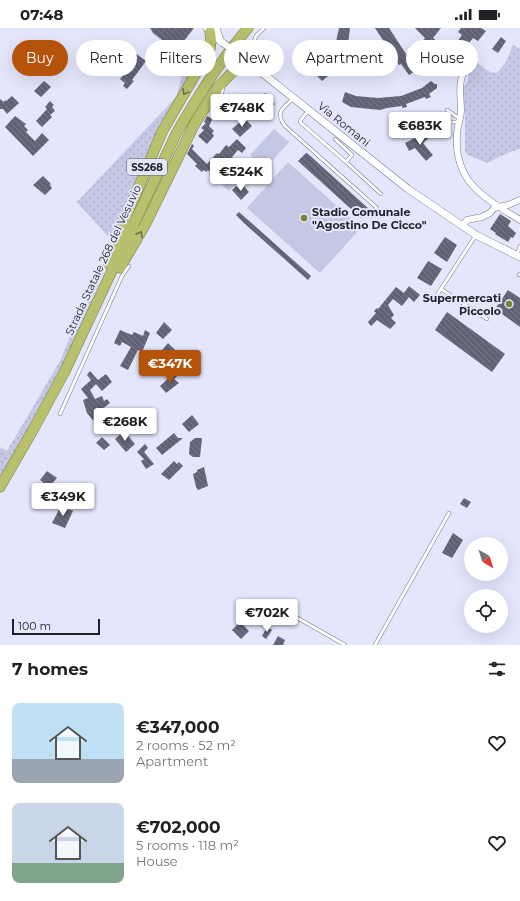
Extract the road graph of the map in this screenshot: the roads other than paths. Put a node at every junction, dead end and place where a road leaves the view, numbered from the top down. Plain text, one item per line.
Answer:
1 (248, 28) edge
2 (264, 28) edge
3 (211, 29) edge
4 (254, 40) edge
5 (224, 43) edge
6 (226, 76) edge
7 (235, 76) edge
8 (267, 76) edge
9 (462, 76) edge
10 (294, 97) junction
11 (309, 110) junction
12 (447, 110) dead end
13 (217, 118) dead end
14 (460, 121) junction
15 (448, 122) dead end
16 (335, 139) dead end
17 (346, 162) junction
18 (381, 194) dead end
19 (520, 200) edge
20 (499, 207) junction
21 (377, 208) dead end
22 (520, 220) edge
23 (462, 226) junction
24 (476, 235) junction
25 (520, 246) edge
26 (518, 256) edge
27 (129, 266) dead end
28 (441, 289) junction
29 (437, 295) dead end
30 (96, 306) junction
31 (487, 319) dead end
32 (60, 414) dead end
33 (0, 487) edge
34 (450, 513) dead end
35 (249, 603) dead end
36 (345, 645) edge
37 (375, 645) edge

1 - 30 highway, Strada Statale 268 del Vesuvio / SS268
2 - 4 lane
3 - 5 street, Via Romani, bridge
3 -> 30 highway, SS268
30 -> 6 highway, SS268
7 - 13 lane
8 - 10 street, Via Romani
9 - 14 street
10 - 11 street, Via Romani
10 - 21 lane
11 - 17 lane
11 - 23 street, Via Romani
12 - 14 lane
14 - 15 lane
14 - 20 street
16 - 17 lane
17 - 18 lane
19 - 20 street
20 - 22 street
20 - 23 street
23 - 24 street, Via Romani
24 - 26 street, Via Romani
24 - 28 lane
25 - 26 lane
27 - 32 lane
28 - 29 lane
28 - 31 lane
30 - 33 highway, Strada Statale 268 del Vesuvio / SS268
34 - 37 lane
35 - 36 lane

